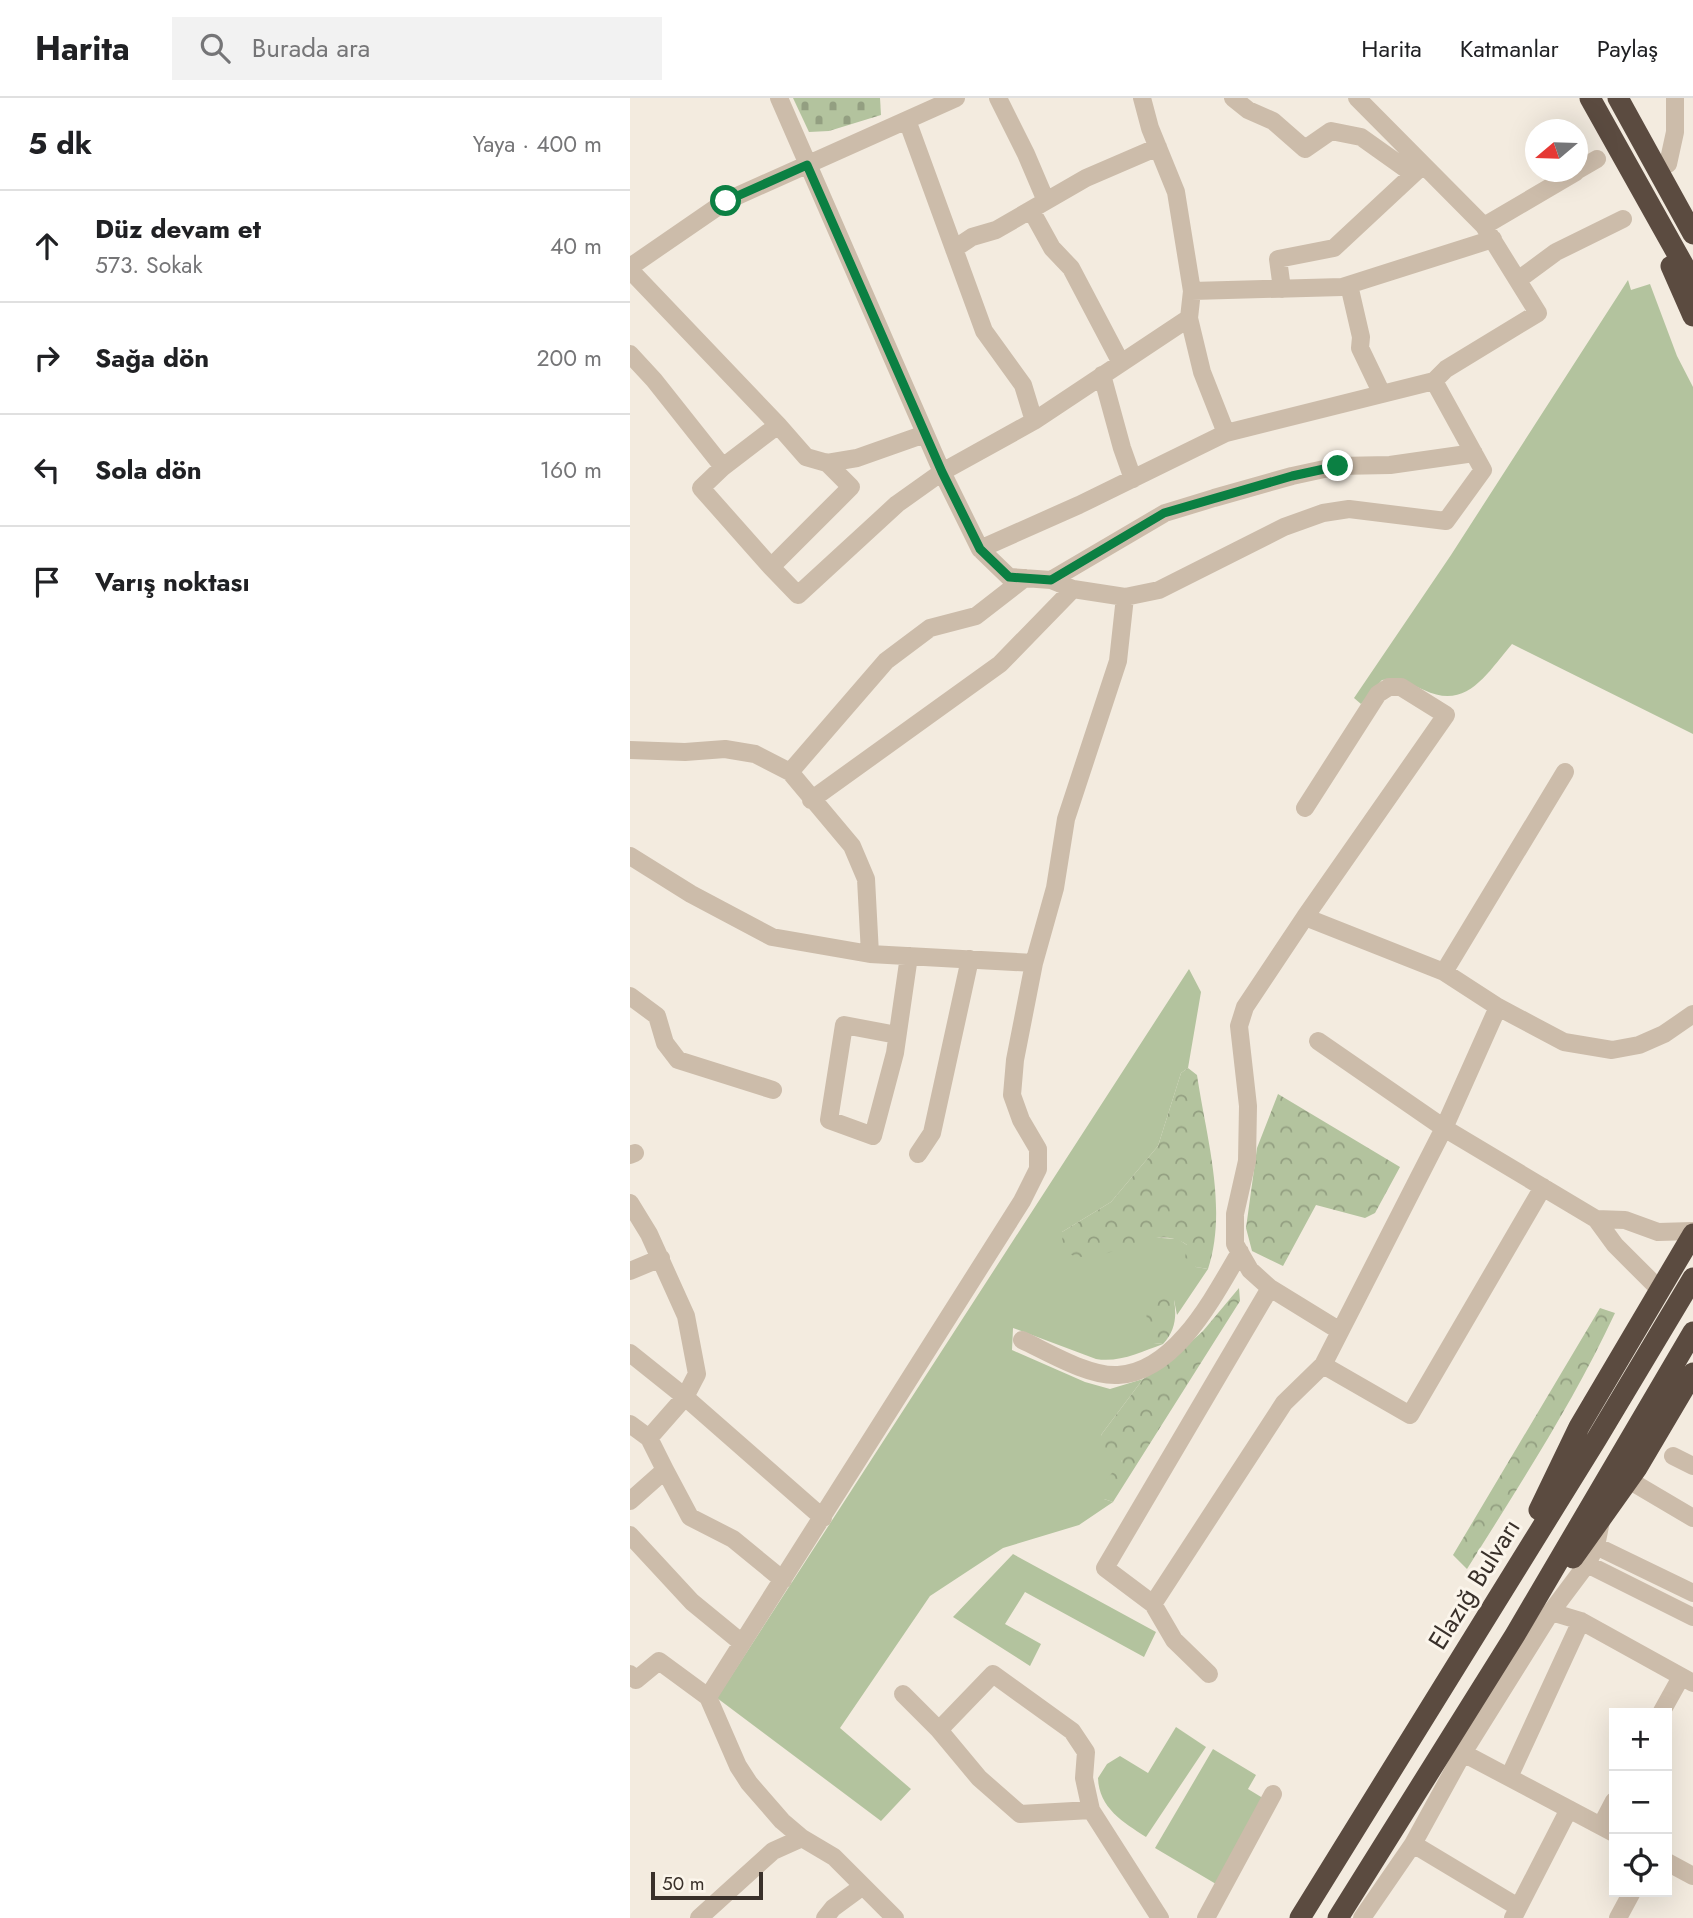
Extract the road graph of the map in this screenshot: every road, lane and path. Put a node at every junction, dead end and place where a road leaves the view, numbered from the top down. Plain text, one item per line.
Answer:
1 (779, 98) edge
2 (956, 98) edge
3 (998, 98) edge
4 (1142, 98) edge
5 (1234, 98) edge
6 (1356, 98) edge
7 (1590, 98) edge
8 (1618, 98) edge
9 (1675, 98) edge
10 (1631, 119) junction
11 (907, 120) junction
12 (1693, 124) edge
13 (1675, 132) junction
14 (1158, 148) junction
15 (1621, 152) junction
16 (1597, 159) dead end
17 (1588, 164) edge
18 (1668, 164) junction
19 (807, 165) junction
20 (1418, 169) junction
21 (1561, 182) edge
22 (1693, 203) edge
23 (1039, 205) junction
24 (1623, 219) dead end
25 (1489, 232) junction
26 (1693, 233) edge
27 (954, 249) junction
28 (630, 269) edge
29 (1518, 280) junction
30 (1693, 282) edge
31 (1349, 285) junction
32 (1282, 289) junction
33 (1192, 291) junction
34 (1693, 316) edge
35 (1189, 318) junction
36 (630, 354) edge
37 (1121, 363) junction
38 (1102, 375) junction
39 (1434, 381) junction
40 (1382, 394) junction
41 (1034, 421) junction
42 (778, 425) junction
43 (1226, 433) junction
44 (925, 434) junction
45 (1474, 453) junction
46 (827, 463) junction
47 (723, 467) junction
48 (942, 472) junction
49 (1133, 479) junction
50 (980, 549) junction
51 (771, 567) junction
52 (1025, 578) junction
53 (1051, 580) junction
54 (1073, 589) junction
55 (1125, 597) junction
56 (630, 750) edge
57 (790, 772) junction
58 (1565, 772) dead end
59 (811, 800) junction
60 (1305, 808) dead end
61 (630, 856) edge
62 (1305, 917) junction
63 (870, 954) junction
64 (909, 956) junction
65 (970, 959) junction
66 (1034, 963) junction
67 (1444, 972) junction
68 (630, 996) edge
69 (1498, 1007) junction
70 (1693, 1014) edge
71 (897, 1035) junction
72 (1318, 1041) dead end
73 (772, 1090) dead end
74 (1444, 1128) junction
75 (918, 1154) dead end
76 (1543, 1187) junction
77 (630, 1203) edge
78 (1596, 1219) junction
79 (1693, 1233) edge
80 (1240, 1252) junction
81 (661, 1258) junction
82 (630, 1271) edge
83 (1693, 1278) edge
84 (1270, 1287) junction
85 (1660, 1290) junction
86 (1340, 1331) junction
87 (1693, 1332) edge
88 (1022, 1340) dead end
89 (630, 1353) edge
90 (1323, 1365) junction
91 (1693, 1373) edge
92 (685, 1397) junction
93 (630, 1424) edge
94 (649, 1438) junction
95 (1673, 1456) dead end
96 (1693, 1466) edge
97 (665, 1470) junction
98 (1627, 1479) junction
99 (630, 1501) edge
100 (823, 1518) junction
101 (1693, 1518) edge
102 (1601, 1521) junction
103 (630, 1535) edge
104 (1596, 1546) junction
105 (1587, 1564) junction
106 (783, 1580) junction
107 (1693, 1593) edge
108 (1153, 1604) junction
109 (1551, 1612) junction
110 (1693, 1617) edge
111 (1581, 1621) junction
112 (1482, 1623) junction
113 (1515, 1635) junction
114 (742, 1643) junction
115 (1209, 1674) dead end
116 (632, 1680) edge
117 (1687, 1680) edge
118 (903, 1695) dead end
119 (708, 1697) junction
120 (1665, 1708) edge
121 (939, 1730) junction
122 (1463, 1753) junction
123 (1509, 1777) junction
124 (1273, 1794) dead end
125 (1569, 1809) junction
126 (1091, 1810) junction
127 (1608, 1830) edge
128 (802, 1839) junction
129 (1413, 1844) junction
130 (1672, 1864) edge
131 (1693, 1876) edge
132 (863, 1886) junction
133 (1629, 1897) edge
134 (1515, 1913) edge
135 (699, 1918) edge
136 (825, 1918) edge
137 (895, 1918) edge
138 (1160, 1918) edge
139 (1206, 1918) edge
140 (1300, 1918) edge
141 (1338, 1918) edge
142 (1362, 1918) edge
143 (1618, 1918) edge

1 - 19 street
2 - 11 street
3 - 23 street
4 - 14 street
5 - 20 street
6 - 20 street
7 - 15 highway
8 - 10 highway
9 - 13 street
10 - 18 highway
10 - 26 highway
11 - 19 street
11 - 27 street
12 - 13 street
13 - 18 street
14 - 23 street
14 - 33 street
15 - 30 highway
15 - 34 highway
16 - 17 street
18 - 22 highway
19 - 28 street
19 - 44 street
20 - 25 street
20 - 32 street
21 - 25 street
23 - 27 street
23 - 37 street
24 - 29 street
25 - 29 street
25 - 31 street
27 - 41 street
28 - 42 street
29 - 39 street
31 - 32 street
31 - 40 street
32 - 33 street
33 - 35 street
35 - 37 street
35 - 43 street
36 - 47 street
37 - 38 street
38 - 41 street
38 - 49 street
39 - 40 street
39 - 45 street
40 - 43 street
41 - 48 street
42 - 46 street
42 - 47 street
43 - 49 street
44 - 46 street
44 - 48 street
45 - 53 street
45 - 55 street
46 - 51 street
47 - 51 street
48 - 50 street
48 - 51 street
49 - 50 street
50 - 52 street
52 - 53 street
52 - 57 street
53 - 54 street
54 - 55 street
54 - 59 street
55 - 66 street
56 - 57 street
57 - 59 street
58 - 67 street
59 - 63 street
60 - 62 street
61 - 63 street
62 - 67 street
62 - 80 street
63 - 64 street
64 - 65 street
64 - 71 street
65 - 66 street
65 - 75 street
66 - 100 street
67 - 69 street
68 - 73 street
69 - 70 street
69 - 74 street
71 - 71 street
72 - 74 street
74 - 76 street
74 - 86 street
76 - 78 street
76 - 90 street
77 - 81 street
78 - 79 street
78 - 85 street
79 - 85 highway
80 - 84 street
80 - 88 street
81 - 82 street
81 - 92 street
83 - 112 highway, Elazığ Bulvarı
84 - 86 street
84 - 108 street
85 - 112 highway
86 - 90 street
87 - 113 highway
89 - 92 street
90 - 108 street
91 - 98 highway
92 - 94 street
92 - 100 street
93 - 94 street
94 - 97 street
95 - 96 street
97 - 99 street
97 - 106 street
98 - 101 street
98 - 102 highway
100 - 106 street
102 - 104 street
102 - 113 highway
103 - 114 street
104 - 105 street
104 - 107 street
105 - 109 street
105 - 110 street
106 - 114 street
108 - 115 street
109 - 111 street
109 - 122 street
111 - 117 street
111 - 123 street
112 - 140 highway, Elazığ Bulvarı
113 - 141 highway
114 - 119 street
116 - 119 street
117 - 120 street
118 - 121 street
119 - 128 street
121 - 126 street
121 - 126 street
122 - 123 street
122 - 129 street
123 - 125 street
124 - 139 street
125 - 127 street
125 - 134 street
126 - 138 street
128 - 132 street
128 - 135 street
129 - 134 street
129 - 142 street
130 - 131 street
132 - 136 street
132 - 137 street
133 - 143 street

